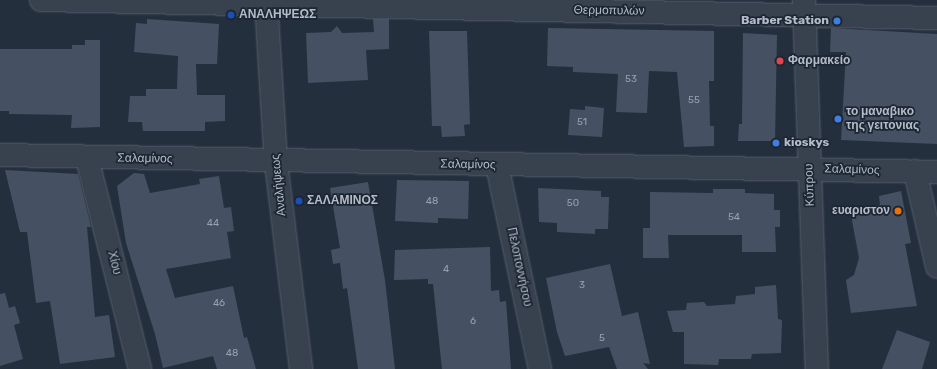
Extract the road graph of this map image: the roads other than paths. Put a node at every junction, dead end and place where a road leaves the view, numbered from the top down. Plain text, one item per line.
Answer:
1 (41, 0) edge
2 (266, 2) edge
3 (804, 8) edge
4 (937, 18) edge
5 (0, 155) edge
6 (88, 158) junction
7 (276, 162) junction
8 (497, 165) junction
9 (810, 168) junction
10 (915, 171) junction
11 (937, 172) edge
12 (937, 266) edge
13 (140, 369) edge
14 (301, 369) edge
15 (540, 369) edge
16 (817, 369) edge

1 - 2 street, Θερμοπυλών
2 - 3 street, Θερμοπυλών
2 - 7 street, Αναλήψεως
3 - 4 street, Θερμοπυλών
3 - 9 street, Κύπρου
5 - 6 street, Σαλαμίνος
6 - 7 street, Σαλαμίνος
6 - 13 street, Χίου
7 - 8 street, Σαλαμίνος
7 - 14 street, Αναλήψεως
8 - 9 street, Σαλαμίνος
8 - 15 street, Πελοποννήσου
9 - 10 street, Σαλαμίνος
9 - 16 street, Κύπρου
10 - 11 street, Σαλαμίνος
10 - 12 street

